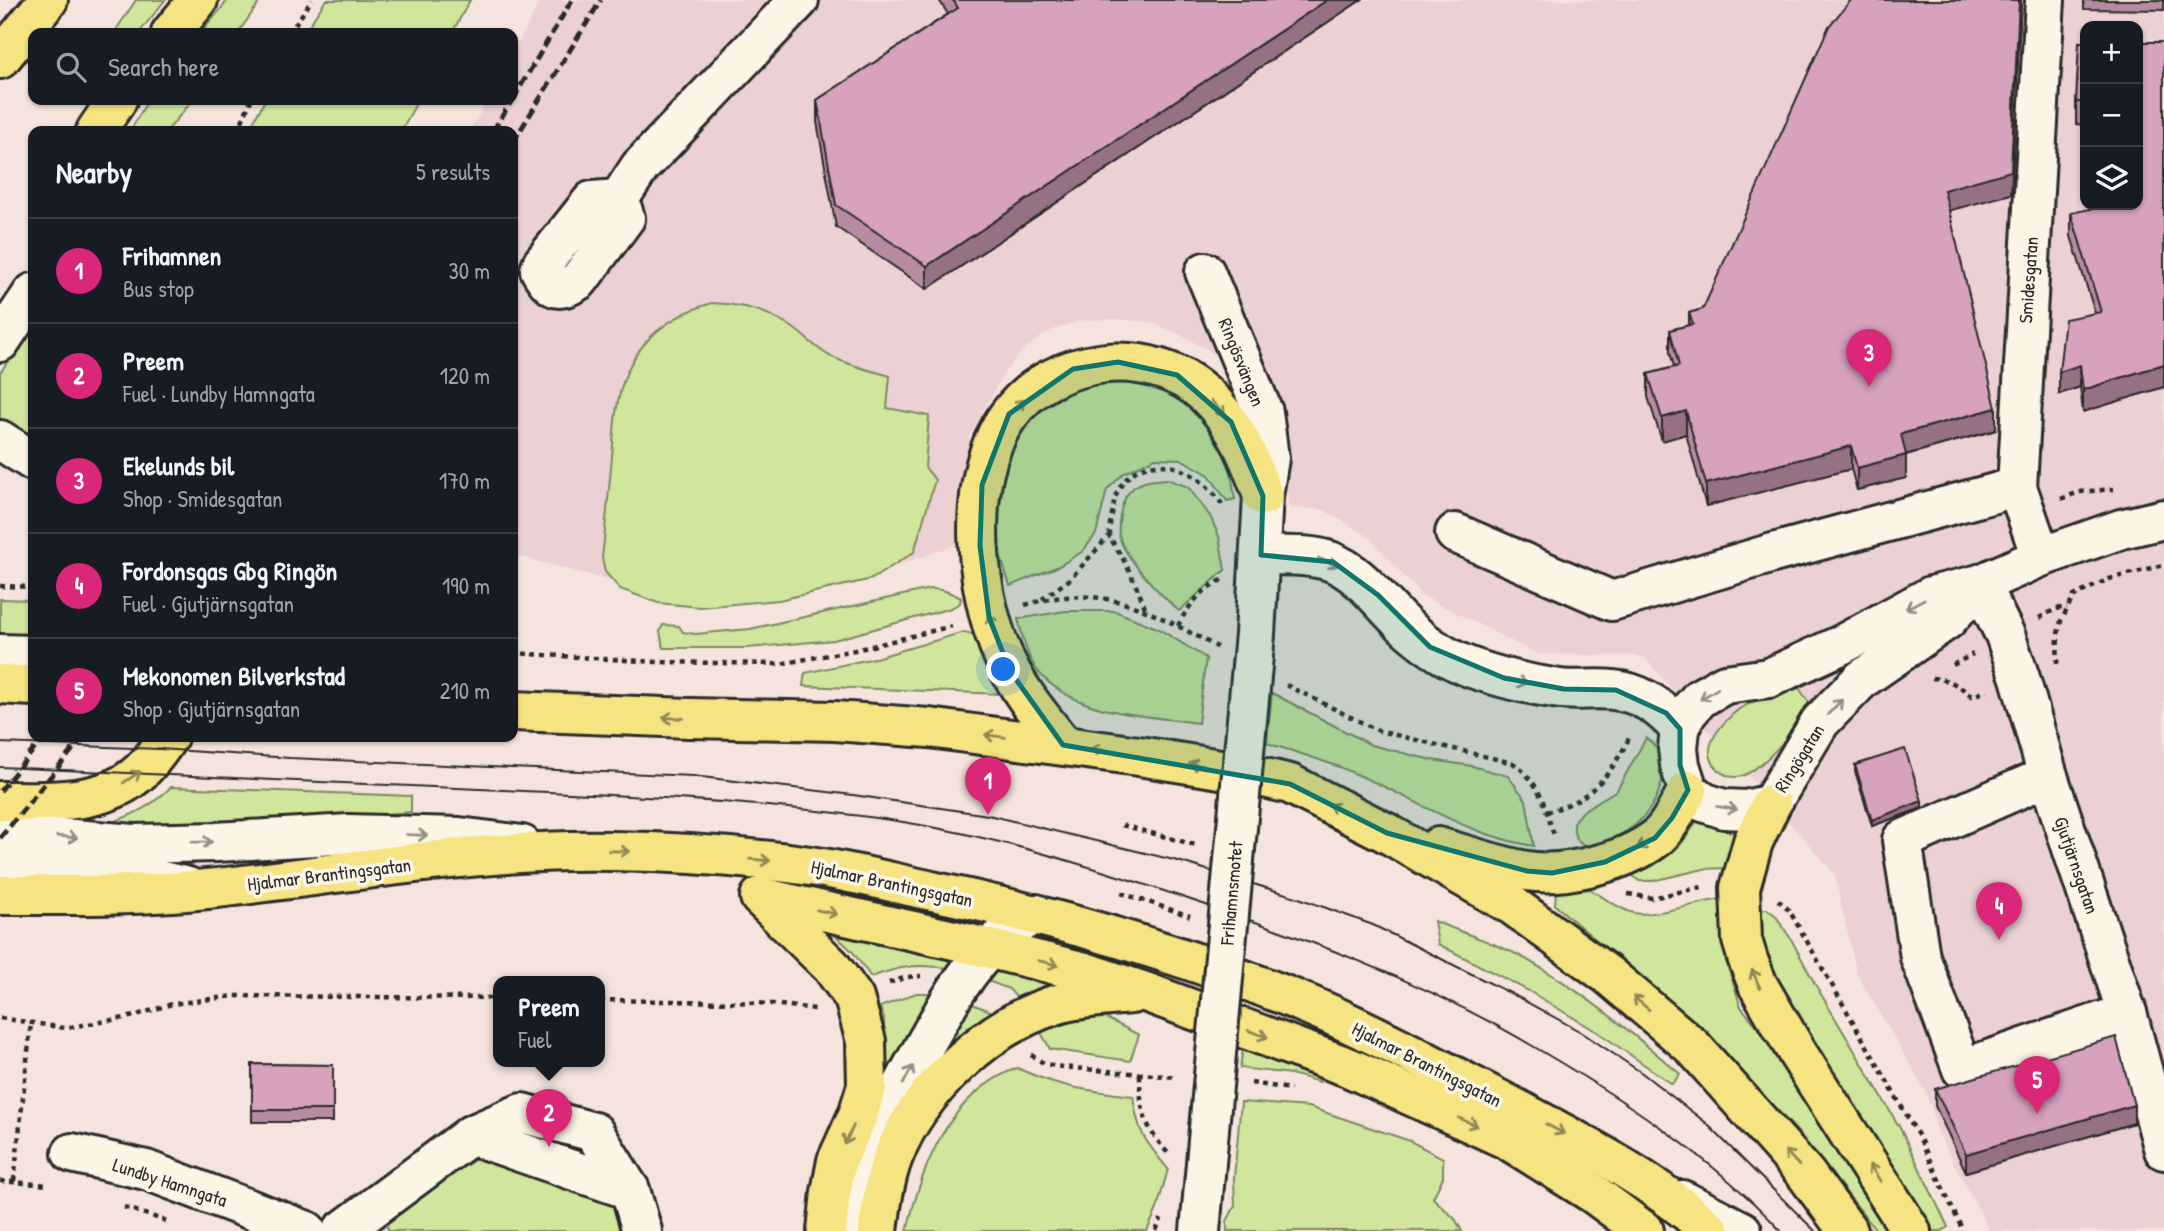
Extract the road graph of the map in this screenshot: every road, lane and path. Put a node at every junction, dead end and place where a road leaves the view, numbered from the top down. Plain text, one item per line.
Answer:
1 (48, 0) edge
2 (198, 0) edge
3 (312, 0) edge
4 (799, 0) edge
5 (2045, 0) edge
6 (175, 28) edge
7 (292, 28) edge
8 (0, 59) edge
9 (114, 105) edge
10 (249, 105) edge
11 (99, 126) edge
12 (240, 126) edge
13 (619, 199) dead end
14 (1205, 272) dead end
15 (28, 300) edge
16 (0, 342) edge
17 (0, 440) edge
18 (28, 458) edge
19 (2116, 489) dead end
20 (1263, 496) junction
21 (2021, 500) junction
22 (1226, 511) dead end
23 (2164, 519) edge
24 (1455, 533) dead end
25 (1110, 535) junction
26 (1261, 555) junction
27 (2041, 557) junction
28 (2164, 565) edge
29 (1214, 583) dead end
30 (1980, 584) junction
31 (0, 586) edge
32 (28, 586) edge
33 (2067, 607) dead end
34 (1146, 609) junction
35 (963, 623) dead end
36 (1178, 626) junction
37 (1239, 642) junction
38 (518, 653) edge
39 (0, 654) edge
40 (28, 655) edge
41 (1277, 681) dead end
42 (0, 684) edge
43 (28, 686) edge
44 (518, 711) edge
45 (1680, 729) junction
46 (164, 742) edge
47 (1063, 745) junction
48 (2048, 776) junction
49 (1688, 790) junction
50 (0, 801) edge
51 (1771, 804) junction
52 (1122, 825) dead end
53 (0, 833) edge
54 (1387, 833) junction
55 (1560, 844) dead end
56 (1208, 848) dead end
57 (570, 851) junction
58 (667, 854) junction
59 (0, 863) edge
60 (1740, 888) junction
61 (201, 890) junction
62 (1621, 890) dead end
63 (1121, 893) dead end
64 (0, 895) edge
65 (760, 897) junction
66 (1036, 914) junction
67 (1202, 920) dead end
68 (989, 949) junction
69 (1148, 993) junction
70 (493, 998) edge
71 (2127, 1013) junction
72 (0, 1018) edge
73 (31, 1023) junction
74 (1140, 1075) dead end
75 (1163, 1147) dead end
76 (2164, 1150) edge
77 (72, 1153) dead end
78 (1642, 1180) junction
79 (0, 1181) edge
80 (307, 1231) edge
81 (342, 1231) edge
82 (642, 1231) edge
83 (827, 1231) edge
84 (857, 1231) edge
85 (877, 1231) edge
86 (1200, 1231) edge
87 (1644, 1231) edge
88 (1710, 1231) edge
89 (1742, 1231) edge
90 (1848, 1231) edge
91 (1912, 1231) edge
92 (1963, 1231) edge

1 - 8 main road
2 - 6 main road
3 - 7 path
4 - 13 street
5 - 21 street, Smidesgatan
9 - 11 main road
10 - 12 path
14 - 20 street, Ringösvängen
15 - 16 street
17 - 18 street
19 - 21 path
20 - 26 street, Frihamnsmotet
47 -> 20 main road
21 - 24 street
21 - 27 street, Smidesgatan
22 - 25 path
23 - 27 street, Ringögatan
25 - 34 path
25 - 34 path
26 - 37 street, Frihamnsmotet
26 -> 45 street
27 - 30 street, Ringögatan
28 - 33 path
29 - 36 path
30 -> 45 street, Ringögatan
30 - 48 street, Gjutjärnsgatan
51 -> 30 street, Ringögatan
31 - 32 path
34 - 36 path
35 - 38 path
36 - 37 path
37 - 86 street, Frihamnsmotet, bridge
39 - 40 street
41 - 55 path
42 - 43 main road
47 -> 44 main road
45 - 49 street
50 -> 46 main road
54 -> 47 main road
48 - 71 street, Gjutjärnsgatan
48 - 71 street
49 -> 51 street, Ringögatan
49 -> 54 main road
51 - 60 main road
52 - 56 path
53 -> 57 street
90 -> 54 main road
57 -> 58 main road, Hjalmar Brantingsgatan
57 - 61 main road, Hjalmar Brantingsgatan
58 - 65 main road
58 -> 66 main road, Hjalmar Brantingsgatan
59 - 61 street
60 - 62 path
91 -> 60 main road
60 - 92 path
61 - 64 main road, Hjalmar Brantingsgatan
63 - 67 path
65 -> 68 main road
65 -> 83 main road
66 - 68 street
66 -> 78 main road, Hjalmar Brantingsgatan
68 -> 69 main road
84 -> 68 street
69 - 85 main road
69 -> 87 main road
70 - 73 path
71 - 76 street, Gjutjärnsgatan
72 - 73 path
73 - 79 path
74 - 75 path
77 - 80 street, Lundby Hamngata
78 - 88 main road, Hjalmar Brantingsgatan
78 - 89 street
81 - 82 street

